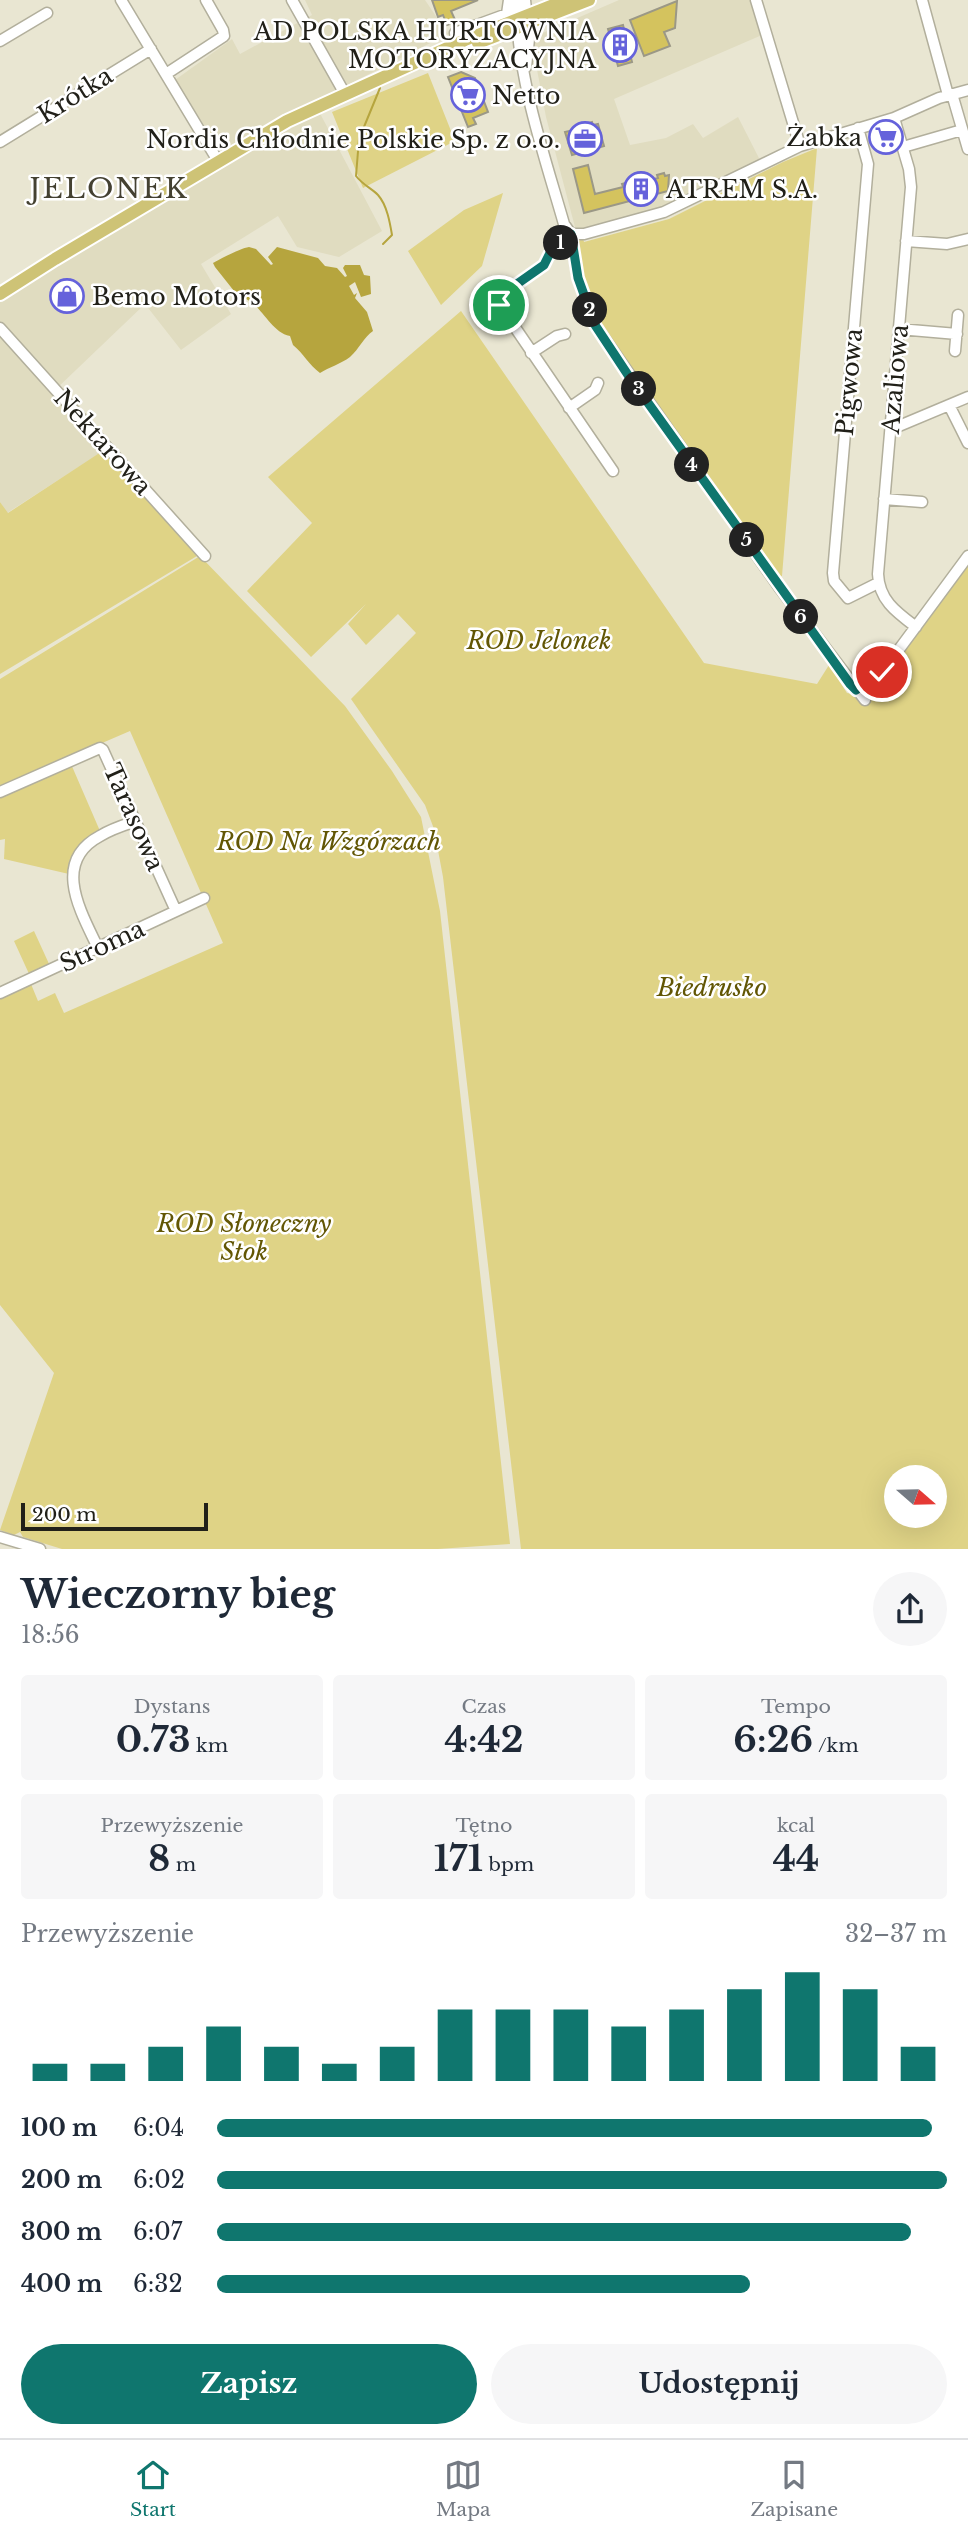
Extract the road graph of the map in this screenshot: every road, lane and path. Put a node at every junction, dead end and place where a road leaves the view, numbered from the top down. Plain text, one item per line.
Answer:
1 (121, 0) edge
2 (206, 0) edge
3 (292, 0) edge
4 (509, 0) edge
5 (516, 0) edge
6 (526, 0) edge
7 (566, 0) edge
8 (589, 0) edge
9 (756, 0) edge
10 (922, 0) edge
11 (548, 7) junction
12 (47, 13) dead end
13 (519, 21) junction
14 (455, 33) dead end
15 (498, 35) junction
16 (0, 41) edge
17 (519, 42) junction
18 (150, 49) junction
19 (166, 74) junction
20 (525, 74) junction
21 (383, 78) junction
22 (968, 90) edge
23 (345, 94) junction
24 (950, 95) junction
25 (894, 118) junction
26 (858, 128) junction
27 (962, 130) junction
28 (0, 142) edge
29 (800, 146) junction
30 (903, 147) junction
31 (968, 149) edge
32 (218, 161) junction
33 (571, 234) junction
34 (968, 239) edge
35 (906, 241) junction
36 (55, 258) junction
37 (0, 288) edge
38 (0, 294) edge
39 (958, 315) dead end
40 (0, 328) edge
41 (899, 329) junction
42 (565, 334) dead end
43 (957, 334) junction
44 (955, 351) dead end
45 (531, 353) junction
46 (598, 383) dead end
47 (968, 397) edge
48 (949, 405) junction
49 (569, 408) junction
50 (890, 426) junction
51 (968, 443) edge
52 (613, 471) dead end
53 (884, 499) junction
54 (922, 502) dead end
55 (205, 556) dead end
56 (968, 556) edge
57 (878, 583) junction
58 (916, 627) junction
59 (856, 690) junction
60 (865, 700) dead end
61 (0, 792) edge
62 (136, 821) junction
63 (204, 898) dead end
64 (176, 911) junction
65 (98, 948) junction
66 (0, 993) edge
67 (0, 1537) edge
68 (40, 1549) edge

1 - 18 street
2 - 19 street
3 - 23 street
4 - 14 street
5 - 13 street
6 - 11 street
6 - 13 street
7 - 11 main road
8 - 13 main road
9 - 29 street
10 - 24 street
11 - 13 main road
12 - 16 street
13 - 15 main road
13 - 17 street
13 - 20 street
13 - 21 main road
15 - 17 street
15 - 21 main road
17 - 20 street
18 - 19 street
18 - 28 street, Krótka
19 - 32 street
20 - 33 street
21 - 23 main road
22 - 24 street
23 - 32 main road
24 - 25 street
24 - 27 street
25 - 26 street
25 - 30 street, Azaliowa
26 - 29 street
26 - 57 street, Pigwowa
27 - 30 street
27 - 31 street
29 - 33 street
30 - 35 street, Azaliowa
32 - 36 main road
33 - 45 street
33 - 59 street
34 - 35 street
35 - 41 street, Azaliowa
36 - 37 main road
36 - 38 main road
39 - 43 street
40 - 55 street, Nektarowa
41 - 43 street
41 - 50 street, Azaliowa
42 - 45 street
43 - 44 street
45 - 49 street
46 - 49 street
47 - 48 street
48 - 50 street
48 - 51 street
49 - 52 street
50 - 53 street, Azaliowa
53 - 54 street
53 - 57 street, Azaliowa
56 - 58 street
57 - 58 street
58 - 59 street
59 - 60 street
61 - 62 street, Tarasowa
62 - 64 street, Tarasowa
62 - 65 street
63 - 64 street, Stroma
64 - 65 street, Stroma
65 - 66 street, Stroma
67 - 68 street

